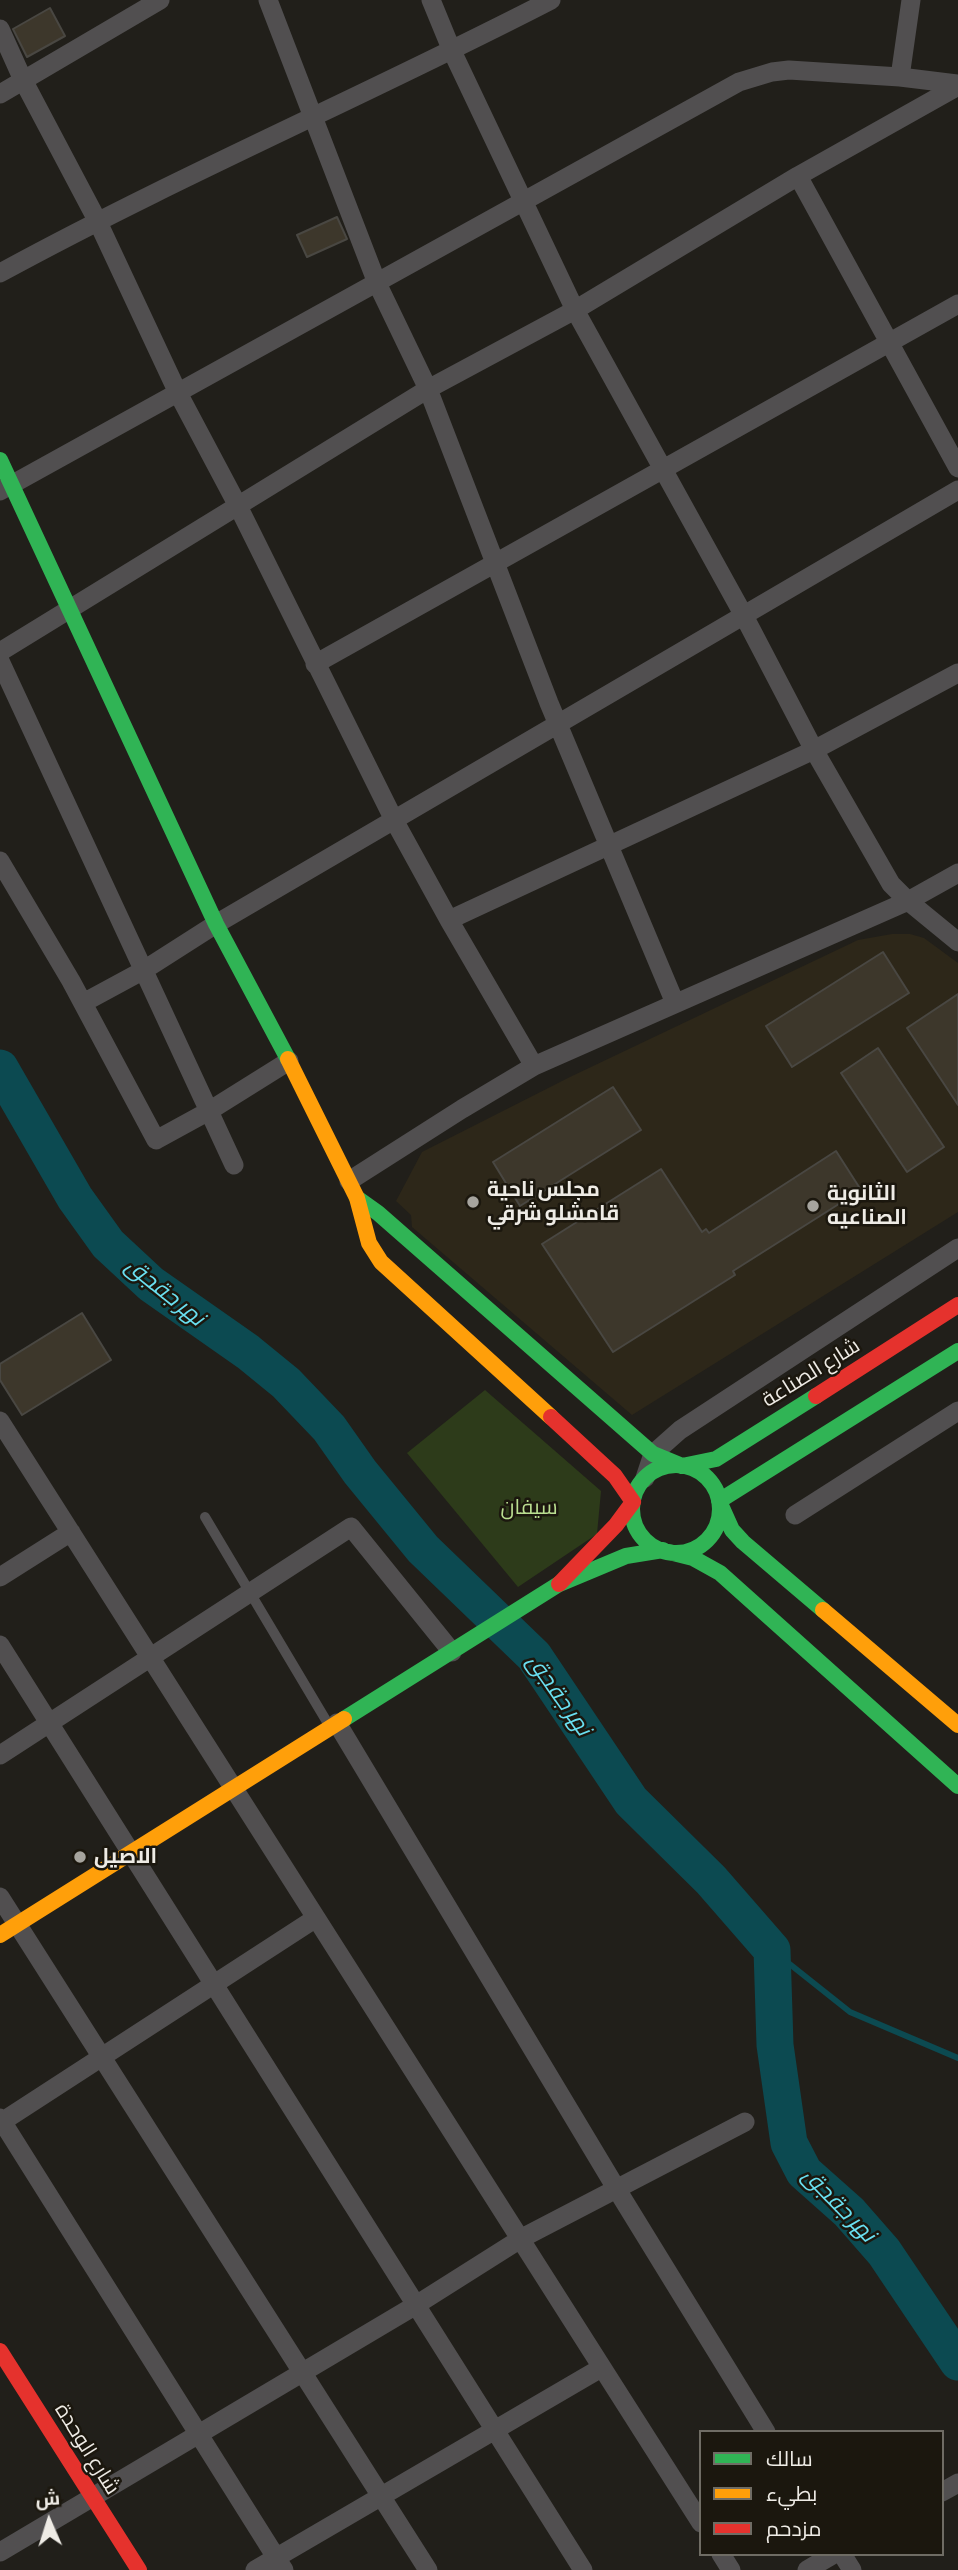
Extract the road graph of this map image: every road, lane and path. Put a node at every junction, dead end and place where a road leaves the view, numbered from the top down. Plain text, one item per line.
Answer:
1 (160, 0) edge
2 (268, 0) edge
3 (431, 0) edge
4 (551, 0) edge
5 (911, 0) edge
6 (0, 29) edge
7 (453, 51) junction
8 (900, 77) junction
9 (23, 80) junction
10 (958, 85) edge
11 (0, 94) edge
12 (313, 116) junction
13 (798, 176) junction
14 (523, 201) junction
15 (97, 220) junction
16 (0, 273) edge
17 (377, 283) junction
18 (958, 304) edge
19 (575, 310) junction
20 (889, 342) junction
21 (428, 389) junction
22 (178, 393) junction
23 (0, 460) edge
24 (958, 468) edge
25 (664, 470) junction
26 (6, 488) edge
27 (958, 490) edge
28 (238, 506) junction
29 (495, 563) junction
30 (69, 609) junction
31 (743, 614) junction
32 (0, 652) edge
33 (0, 662) edge
34 (315, 664) junction
35 (958, 673) edge
36 (558, 724) junction
37 (814, 750) junction
38 (394, 820) junction
39 (609, 848) junction
40 (0, 861) edge
41 (958, 873) edge
42 (908, 901) junction
43 (449, 920) junction
44 (216, 923) junction
45 (958, 942) edge
46 (144, 970) junction
47 (83, 1003) junction
48 (676, 1003) junction
49 (289, 1061) junction
50 (534, 1066) junction
51 (209, 1111) junction
52 (234, 1165) dead end
53 (353, 1190) junction
54 (958, 1248) edge
55 (958, 1305) edge
56 (958, 1351) edge
57 (958, 1411) edge
58 (0, 1421) edge
59 (653, 1454) junction
60 (682, 1466) junction
61 (645, 1478) junction
62 (633, 1502) junction
63 (719, 1502) junction
64 (795, 1514) dead end
65 (205, 1517) dead end
66 (71, 1532) junction
67 (666, 1551) junction
68 (0, 1577) edge
69 (559, 1584) junction
70 (250, 1593) junction
71 (0, 1645) edge
72 (459, 1647) junction
73 (150, 1658) junction
74 (49, 1723) junction
75 (958, 1725) edge
76 (334, 1726) junction
77 (0, 1755) edge
78 (958, 1786) edge
79 (233, 1788) junction
80 (131, 1853) junction
81 (0, 1897) edge
82 (316, 1918) junction
83 (17, 1924) junction
84 (0, 1935) edge
85 (214, 1985) junction
86 (102, 2057) junction
87 (1, 2121) edge
88 (745, 2122) dead end
89 (616, 2188) junction
90 (522, 2238) junction
91 (416, 2305) junction
92 (0, 2351) edge
93 (601, 2368) junction
94 (302, 2373) junction
95 (0, 2379) edge
96 (495, 2430) junction
97 (765, 2430) edge
98 (198, 2434) junction
99 (381, 2496) junction
100 (86, 2501) junction
101 (699, 2520) edge
102 (0, 2552) edge
103 (831, 2556) edge
104 (280, 2564) edge
105 (121, 2570) edge
106 (139, 2570) edge
107 (256, 2570) edge
108 (428, 2570) edge
109 (583, 2570) edge
110 (807, 2570) edge

1 - 9 street
2 - 12 street
3 - 7 street
4 - 7 street
5 - 8 street
6 - 9 street
7 - 12 street
7 - 14 street
8 - 10 street
8 - 14 street
9 - 11 street
9 - 15 street
10 - 13 street
12 - 15 street
12 - 17 street
13 - 19 street
13 - 20 street
14 - 17 street
14 - 19 street
15 - 16 street
15 - 22 street
17 - 21 street
17 - 22 street
18 - 20 street
19 - 21 street
19 - 25 street
20 - 24 street
20 - 25 street
21 - 28 street
21 - 29 street
22 - 26 street
22 - 28 street
23 - 26 street
25 - 29 street
25 - 31 street
26 - 30 street
27 - 31 street
28 - 30 street
28 - 34 street
29 - 34 street
29 - 36 street
30 - 32 street
30 - 44 street
31 - 36 street
31 - 37 street
33 - 46 street
34 - 38 street
35 - 37 street
36 - 38 street
36 - 39 street
37 - 39 street
37 - 42 street
38 - 43 street
38 - 44 street
39 - 43 street
39 - 48 street
40 - 47 street
41 - 42 street
42 - 45 street
42 - 48 street
43 - 50 street
44 - 46 street
44 - 49 street
46 - 47 street
46 - 51 street
47 - 51 street
48 - 50 street
49 - 51 street
49 - 53 street
50 - 53 street
51 - 52 street
53 - 59 street
53 - 62 street
54 - 59 street
55 - 60 street, شارع الصناعة
56 - 63 street
57 - 64 street
58 - 66 street
59 - 60 street
59 - 61 street
60 - 61 street
60 - 63 street
61 - 62 street
62 - 67 street
62 - 69 street
63 - 67 street
63 - 75 street
65 - 70 lane
66 - 68 street
66 - 73 street
67 - 69 street
67 - 78 street
69 - 72 street
70 - 72 street
70 - 73 street
70 - 76 lane
71 - 74 street
72 - 76 street
73 - 74 street
73 - 79 street
74 - 77 street
74 - 80 street
76 - 79 street
76 - 89 street
79 - 80 street
79 - 82 street
80 - 83 street
80 - 85 street
81 - 83 street
82 - 85 street
82 - 90 street
83 - 84 street
83 - 86 street
85 - 86 street
85 - 91 street
86 - 87 street
86 - 94 street
87 - 98 street
88 - 89 street
89 - 90 street
89 - 97 street
90 - 91 street
90 - 93 street
91 - 94 street
91 - 96 street
92 - 100 street, شارع الوحدة
93 - 96 street
93 - 101 street
94 - 98 street
94 - 99 street
95 - 100 street, شارع الوحدة
96 - 99 street
96 - 109 street
98 - 100 street
98 - 104 street
99 - 104 street
99 - 108 street
100 - 102 street
100 - 105 street, شارع الوحدة
100 - 106 street, شارع الوحدة
103 - 110 street
104 - 107 street

